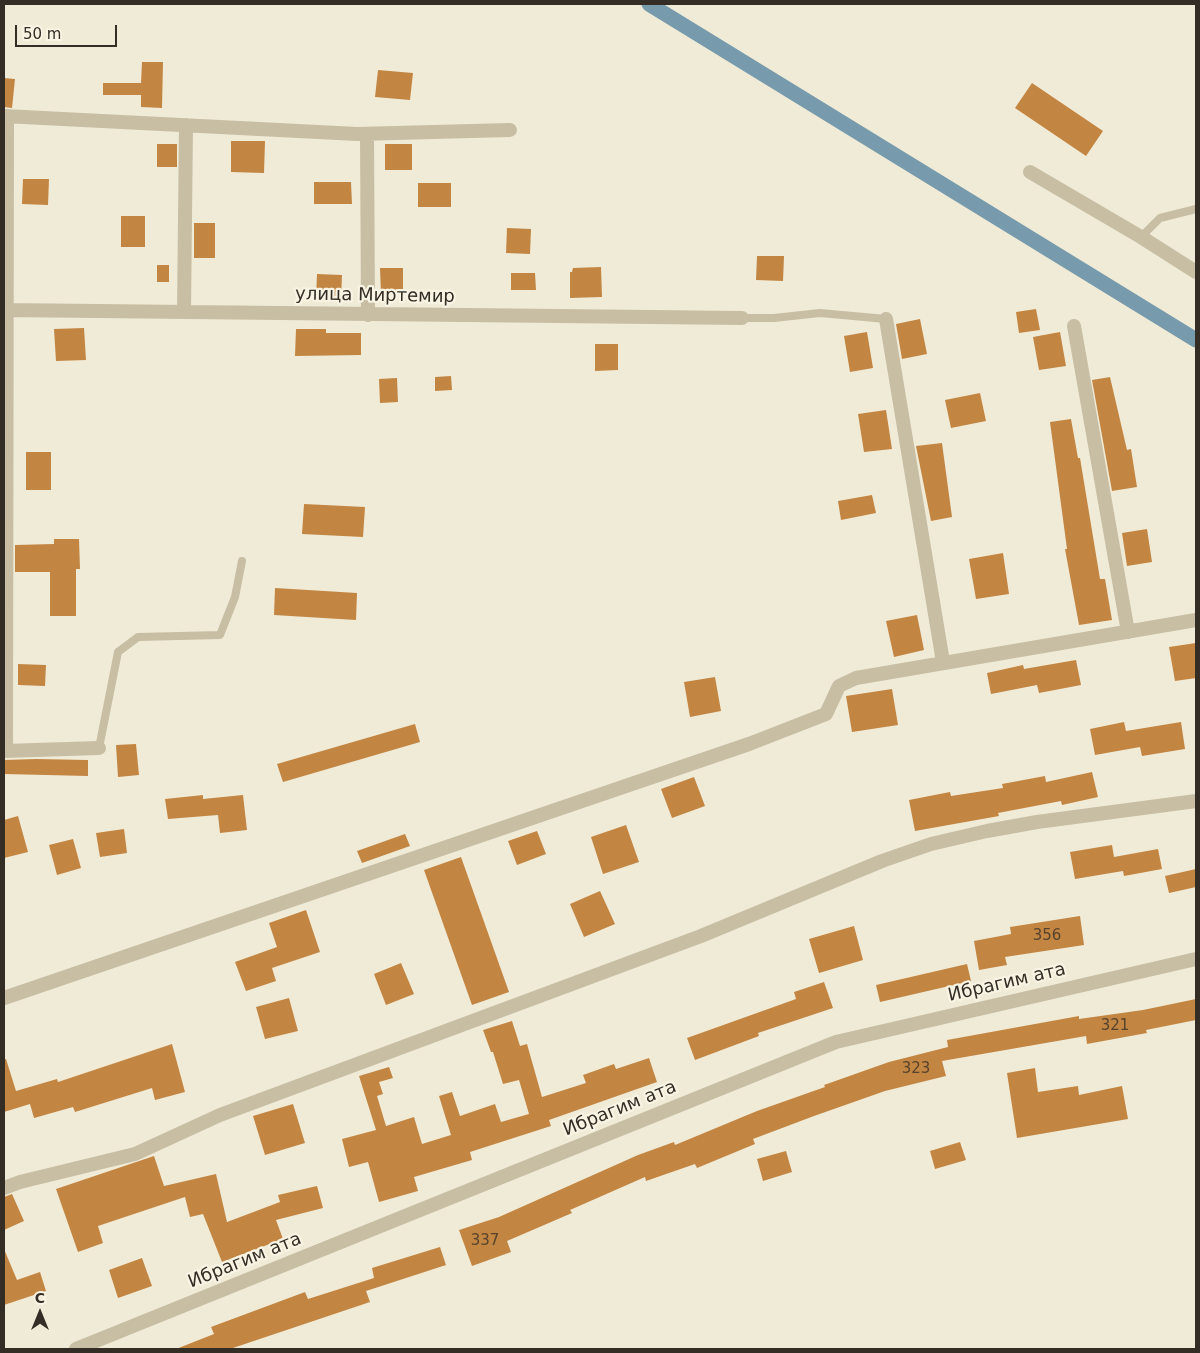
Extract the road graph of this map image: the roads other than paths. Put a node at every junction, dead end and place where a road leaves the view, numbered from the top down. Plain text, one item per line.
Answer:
1 (5, 116) edge
2 (186, 125) junction
3 (510, 130) dead end
4 (367, 134) junction
5 (1030, 172) dead end
6 (1196, 209) edge
7 (1141, 237) junction
8 (1196, 272) edge
9 (6, 310) edge
10 (184, 312) junction
11 (368, 315) junction
12 (742, 318) joint
13 (886, 319) joint
14 (1074, 326) dead end
15 (242, 561) dead end
16 (1196, 620) edge
17 (1128, 632) junction
18 (944, 662) junction
19 (99, 748) joint
20 (5, 751) edge
21 (1196, 801) edge
22 (1196, 959) edge
23 (4, 998) edge
24 (4, 1188) edge
25 (76, 1349) edge

1 - 2 street
1 - 9 street
2 - 4 street
2 - 10 street
3 - 4 street
4 - 11 street
5 - 7 street
6 - 7 lane
7 - 8 street
9 - 10 street, улица Миртемир
9 - 20 street
10 - 11 street, улица Миртемир
11 - 12 street, улица Миртемир
12 - 13 lane
13 - 18 street
14 - 17 street
15 - 19 lane
16 - 17 street
17 - 18 street
18 - 23 street
19 - 20 street
21 - 24 street
22 - 25 street, Ибрагим ата

